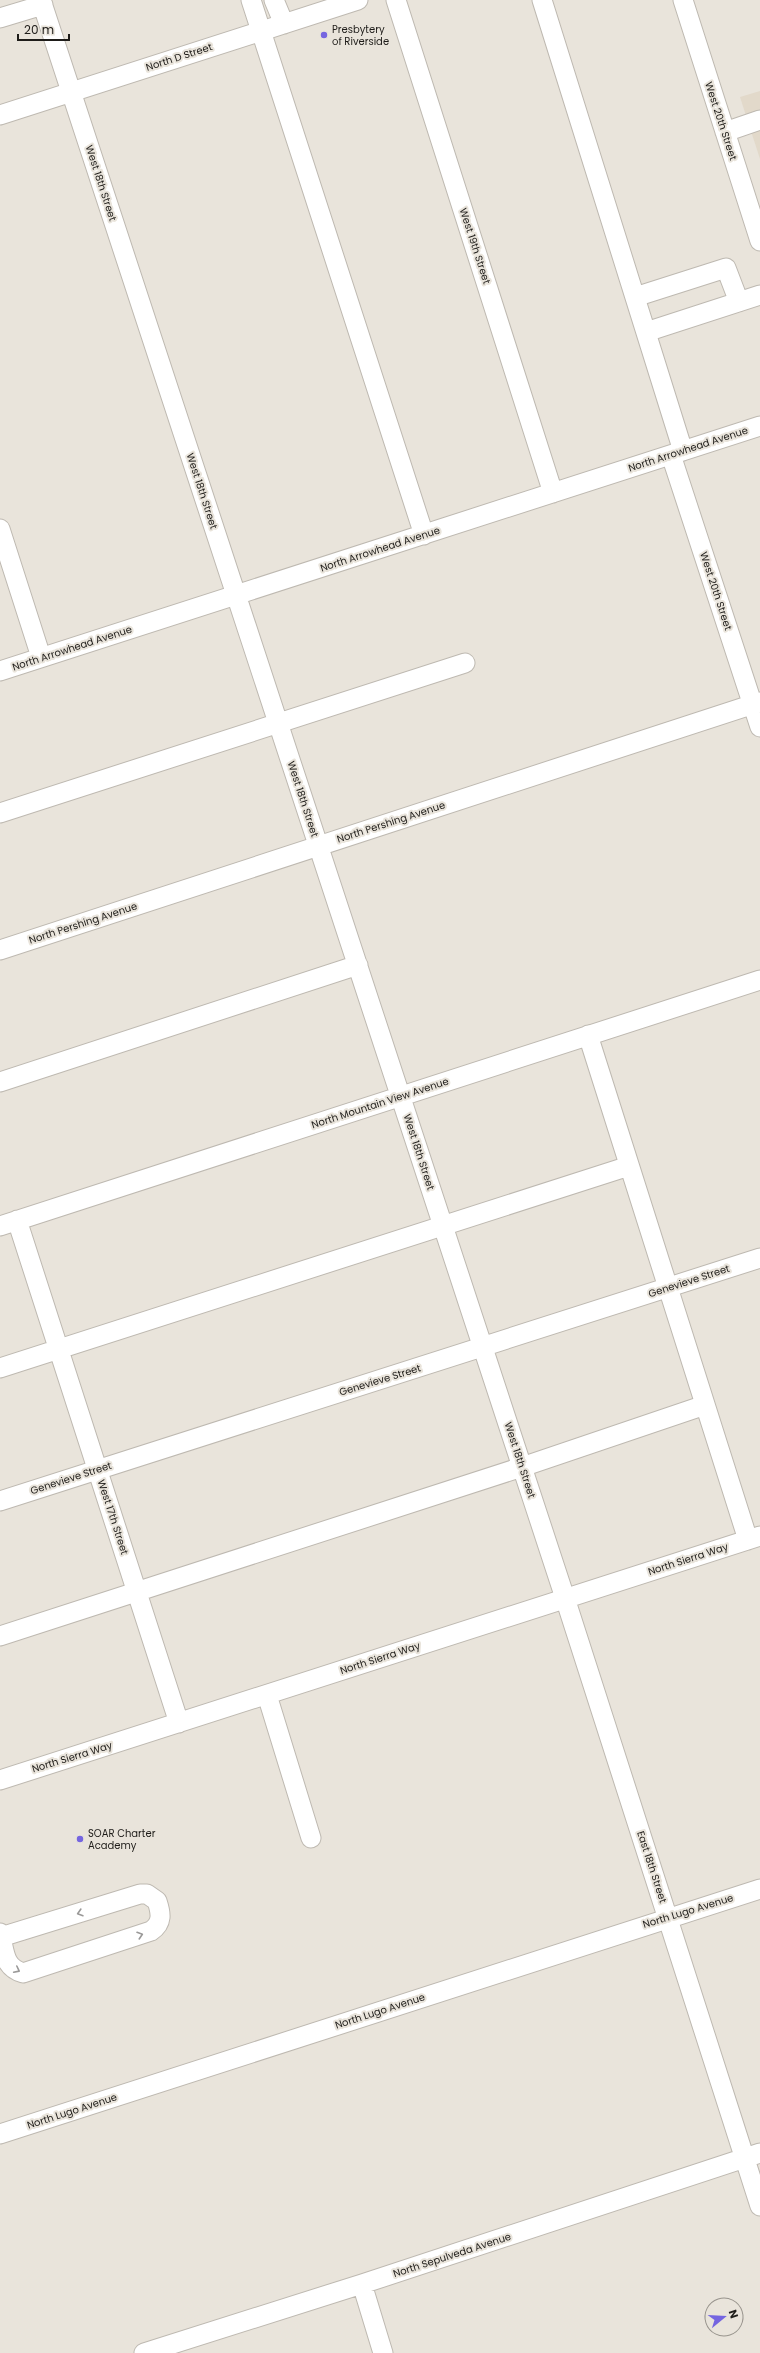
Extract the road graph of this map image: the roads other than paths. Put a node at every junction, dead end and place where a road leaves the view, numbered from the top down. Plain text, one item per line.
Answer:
1 (252, 0) edge
2 (274, 0) edge
3 (358, 0) edge
4 (396, 0) edge
5 (542, 0) edge
6 (683, 0) edge
7 (42, 3) edge
8 (0, 18) edge
9 (284, 24) junction
10 (262, 31) junction
11 (71, 91) junction
12 (0, 114) edge
13 (760, 120) edge
14 (725, 132) junction
15 (760, 241) edge
16 (760, 295) edge
17 (635, 297) junction
18 (739, 302) junction
19 (646, 332) junction
20 (760, 426) edge
21 (677, 453) junction
22 (553, 493) junction
23 (0, 529) edge
24 (424, 535) junction
25 (237, 595) junction
26 (41, 657) junction
27 (465, 662) dead end
28 (0, 671) edge
29 (756, 704) edge
30 (278, 723) junction
31 (760, 727) edge
32 (0, 813) edge
33 (319, 846) junction
34 (0, 950) edge
35 (358, 965) junction
36 (760, 980) edge
37 (588, 1035) junction
38 (0, 1082) edge
39 (401, 1096) junction
40 (629, 1166) junction
41 (9, 1223) edge
42 (443, 1227) junction
43 (760, 1258) edge
44 (668, 1288) junction
45 (483, 1348) junction
46 (59, 1349) junction
47 (0, 1368) edge
48 (705, 1404) junction
49 (522, 1467) junction
50 (98, 1469) junction
51 (0, 1501) edge
52 (754, 1538) edge
53 (137, 1592) junction
54 (565, 1598) junction
55 (0, 1636) edge
56 (267, 1695) junction
57 (179, 1724) junction
58 (0, 1780) edge
59 (311, 1838) dead end
60 (760, 1889) edge
61 (668, 1917) junction
62 (0, 1935) edge
63 (0, 2134) edge
64 (753, 2156) edge
65 (760, 2206) edge
66 (362, 2284) junction
67 (144, 2353) edge
68 (383, 2353) edge

1 - 10 street
2 - 9 street
3 - 9 street, North D Street
4 - 22 street, West 19th Street
5 - 17 street, West 20th Street
6 - 14 street, West 20th Street
7 - 8 street
7 - 11 street, West 18th Street
9 - 10 street, North D Street
10 - 11 street, North D Street
10 - 24 street
11 - 12 street, North D Street
11 - 25 street, West 18th Street
13 - 14 street
14 - 15 street, West 20th Street
16 - 18 street
17 - 18 street
17 - 19 street, West 20th Street
18 - 19 street
19 - 21 street, West 20th Street
20 - 21 street, North Arrowhead Avenue
21 - 22 street, North Arrowhead Avenue
21 - 29 street, West 20th Street
22 - 24 street, North Arrowhead Avenue
23 - 26 street
24 - 25 street, North Arrowhead Avenue
25 - 26 street, North Arrowhead Avenue
25 - 30 street, West 18th Street
26 - 28 street, North Arrowhead Avenue
27 - 30 street
29 - 31 street, West 20th Street
29 - 33 street, North Pershing Avenue
30 - 32 street
30 - 33 street, West 18th Street
33 - 34 street, North Pershing Avenue
33 - 35 street, West 18th Street
35 - 38 street
35 - 39 street, West 18th Street
36 - 37 street, North Mountain View Avenue
37 - 39 street, North Mountain View Avenue
37 - 40 street
39 - 41 street, North Mountain View Avenue
39 - 42 street, West 18th Street
40 - 42 street
40 - 44 street
41 - 46 street, West 17th Street
42 - 45 street, West 18th Street
42 - 46 street
43 - 44 street, Genevieve Street
44 - 45 street, Genevieve Street
44 - 48 street
45 - 49 street, West 18th Street
45 - 50 street, Genevieve Street
46 - 47 street
46 - 50 street, West 17th Street
48 - 49 street
48 - 52 street
49 - 53 street
49 - 54 street, West 18th Street
50 - 51 street, Genevieve Street
50 - 53 street, West 17th Street
52 - 54 street, North Sierra Way
53 - 55 street
53 - 57 street, West 17th Street
54 - 56 street, North Sierra Way
54 - 61 street, East 18th Street
56 - 57 street, North Sierra Way
56 - 59 street
57 - 58 street, North Sierra Way
60 - 61 street, North Lugo Avenue
61 - 63 street, North Lugo Avenue
61 - 64 street, East 18th Street
62 -> 62 street
64 - 65 street, East 18th Street
64 - 66 street, North Sepulveda Avenue
66 - 67 street, North Sepulveda Avenue
66 - 68 street

